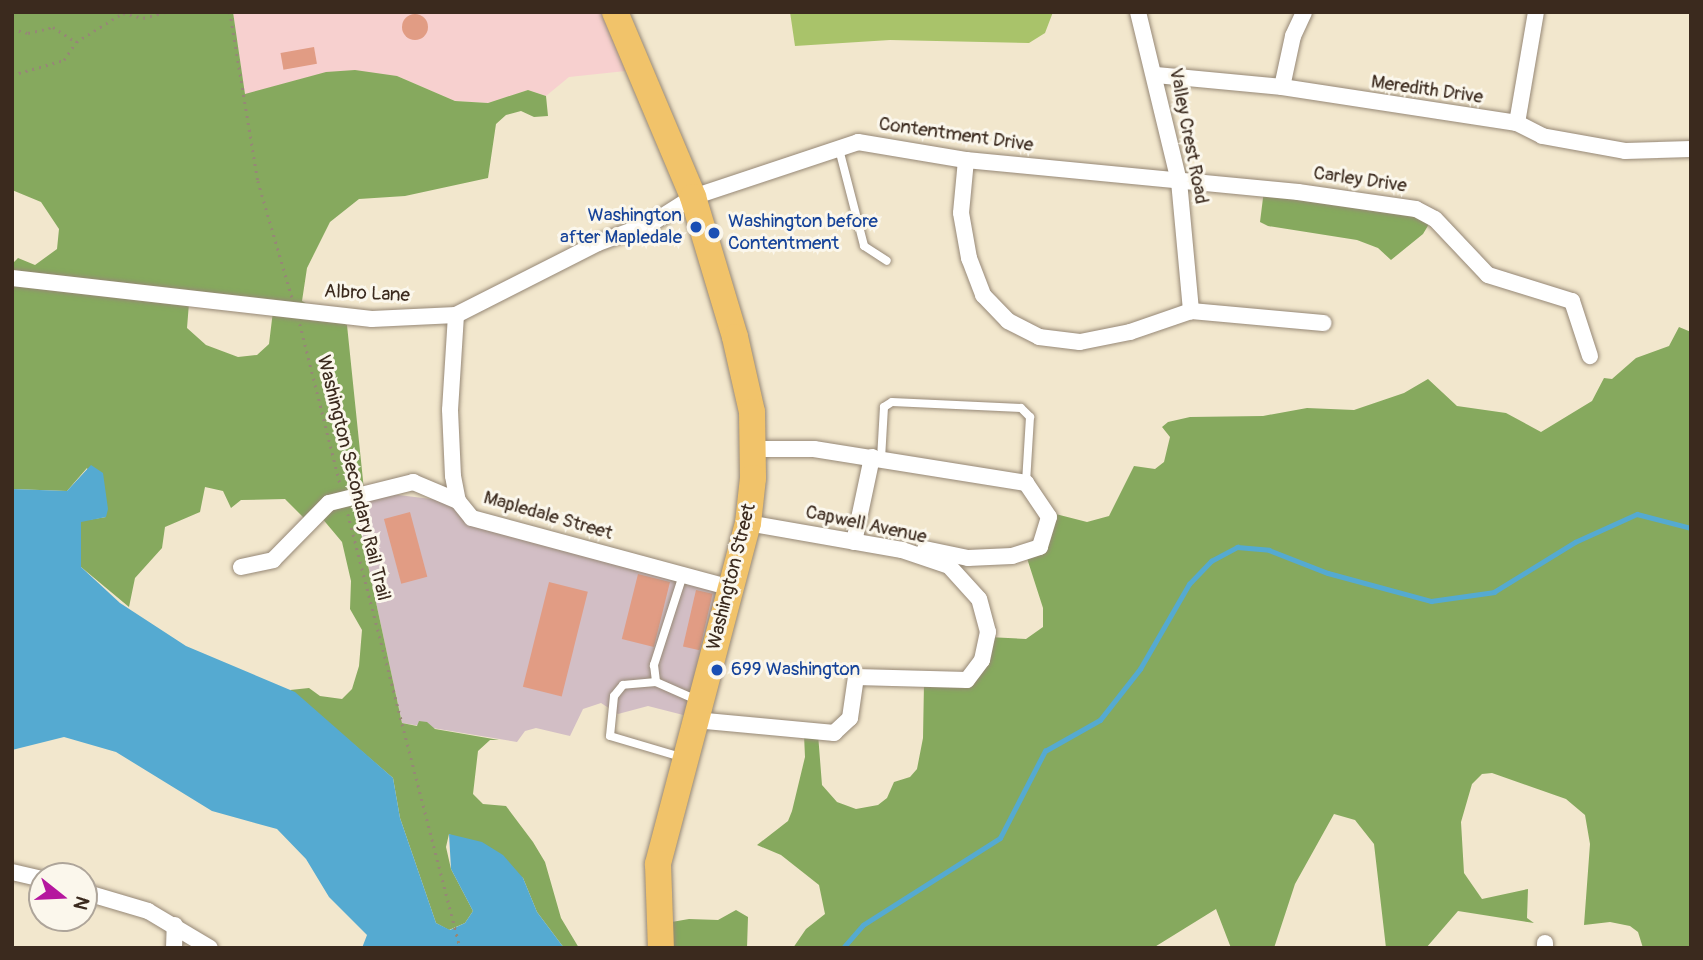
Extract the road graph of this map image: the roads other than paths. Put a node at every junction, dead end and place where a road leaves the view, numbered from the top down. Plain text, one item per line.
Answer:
1 (615, 12) edge
2 (1138, 12) edge
3 (1304, 12) edge
4 (1535, 12) edge
5 (1156, 75) junction
6 (1282, 87) junction
7 (1517, 123) junction
8 (839, 149) junction
9 (1691, 149) edge
10 (966, 160) junction
11 (1179, 181) junction
12 (693, 197) junction
13 (887, 261) dead end
14 (12, 278) edge
15 (1191, 311) junction
16 (456, 316) junction
17 (1323, 323) dead end
18 (1590, 356) dead end
19 (752, 449) junction
20 (876, 458) junction
21 (1026, 483) junction
22 (458, 501) junction
23 (748, 523) junction
24 (854, 542) junction
25 (902, 550) junction
26 (241, 567) dead end
27 (683, 575) junction
28 (732, 587) junction
29 (656, 682) junction
30 (698, 710) junction
31 (684, 758) junction
32 (98, 896) edge
33 (175, 925) junction
34 (174, 948) edge
35 (210, 948) edge
36 (661, 948) edge

1 - 12 main road, Washington Street
2 - 5 street, Valley Crest Road
3 - 6 street
4 - 7 street
5 - 6 street, Meredith Drive
5 - 11 street, Valley Crest Road
6 - 7 street, Meredith Drive
7 - 9 street, Meredith Drive
8 - 10 street, Contentment Drive
8 - 12 street, Contentment Drive
8 - 13 lane
10 - 11 street, Contentment Drive
10 - 15 street
11 - 15 street, Valley Crest Road
11 - 18 street, Carley Drive
12 - 16 street, Albro Lane
12 - 19 main road, Washington Street
14 - 16 street, Albro Lane
15 - 17 street
16 - 22 street, Mapledale Street
19 - 20 street
19 - 23 main road, Washington Street
20 - 21 street
20 - 21 lane
20 - 24 street
21 - 25 street
22 - 26 street
22 - 27 street, Mapledale Street
23 - 24 street, Capwell Avenue
23 - 28 main road, Washington Street
24 - 25 street, Capwell Avenue
25 - 30 street, Capwell Avenue
27 - 28 street, Mapledale Street
27 - 29 lane
28 - 30 main road, Washington Street
29 - 30 lane
29 - 31 lane
30 - 31 main road, Washington Street
31 - 36 main road, Washington Street
32 - 33 street
33 - 34 street
33 - 35 street

